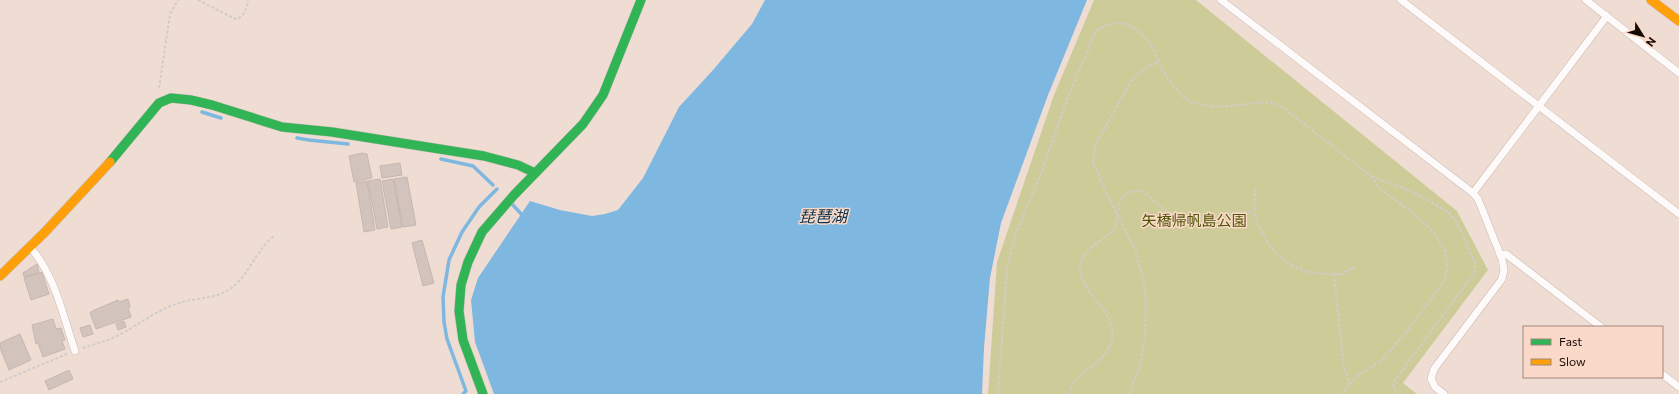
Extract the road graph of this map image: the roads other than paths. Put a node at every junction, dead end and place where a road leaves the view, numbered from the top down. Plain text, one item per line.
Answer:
1 (641, 0) edge
2 (1221, 0) edge
3 (1401, 0) edge
4 (1586, 0) edge
5 (1652, 0) edge
6 (1607, 16) junction
7 (1679, 21) edge
8 (1679, 73) edge
9 (1539, 106) junction
10 (536, 173) junction
11 (1473, 193) junction
12 (1679, 214) edge
13 (30, 247) junction
14 (1500, 255) junction
15 (0, 276) edge
16 (1600, 326) edge
17 (75, 351) road end
18 (1663, 375) edge
19 (1679, 387) edge
20 (481, 393) edge
21 (1444, 394) edge

1 - 10 street
2 - 11 lane
3 - 9 lane
4 - 6 lane
5 - 7 street
6 - 8 lane
6 - 9 lane
9 - 11 lane
9 - 12 lane
10 - 13 street
10 - 20 street
11 - 14 lane
13 - 15 street
13 - 17 lane
14 - 16 lane
14 - 21 lane
18 - 19 lane

